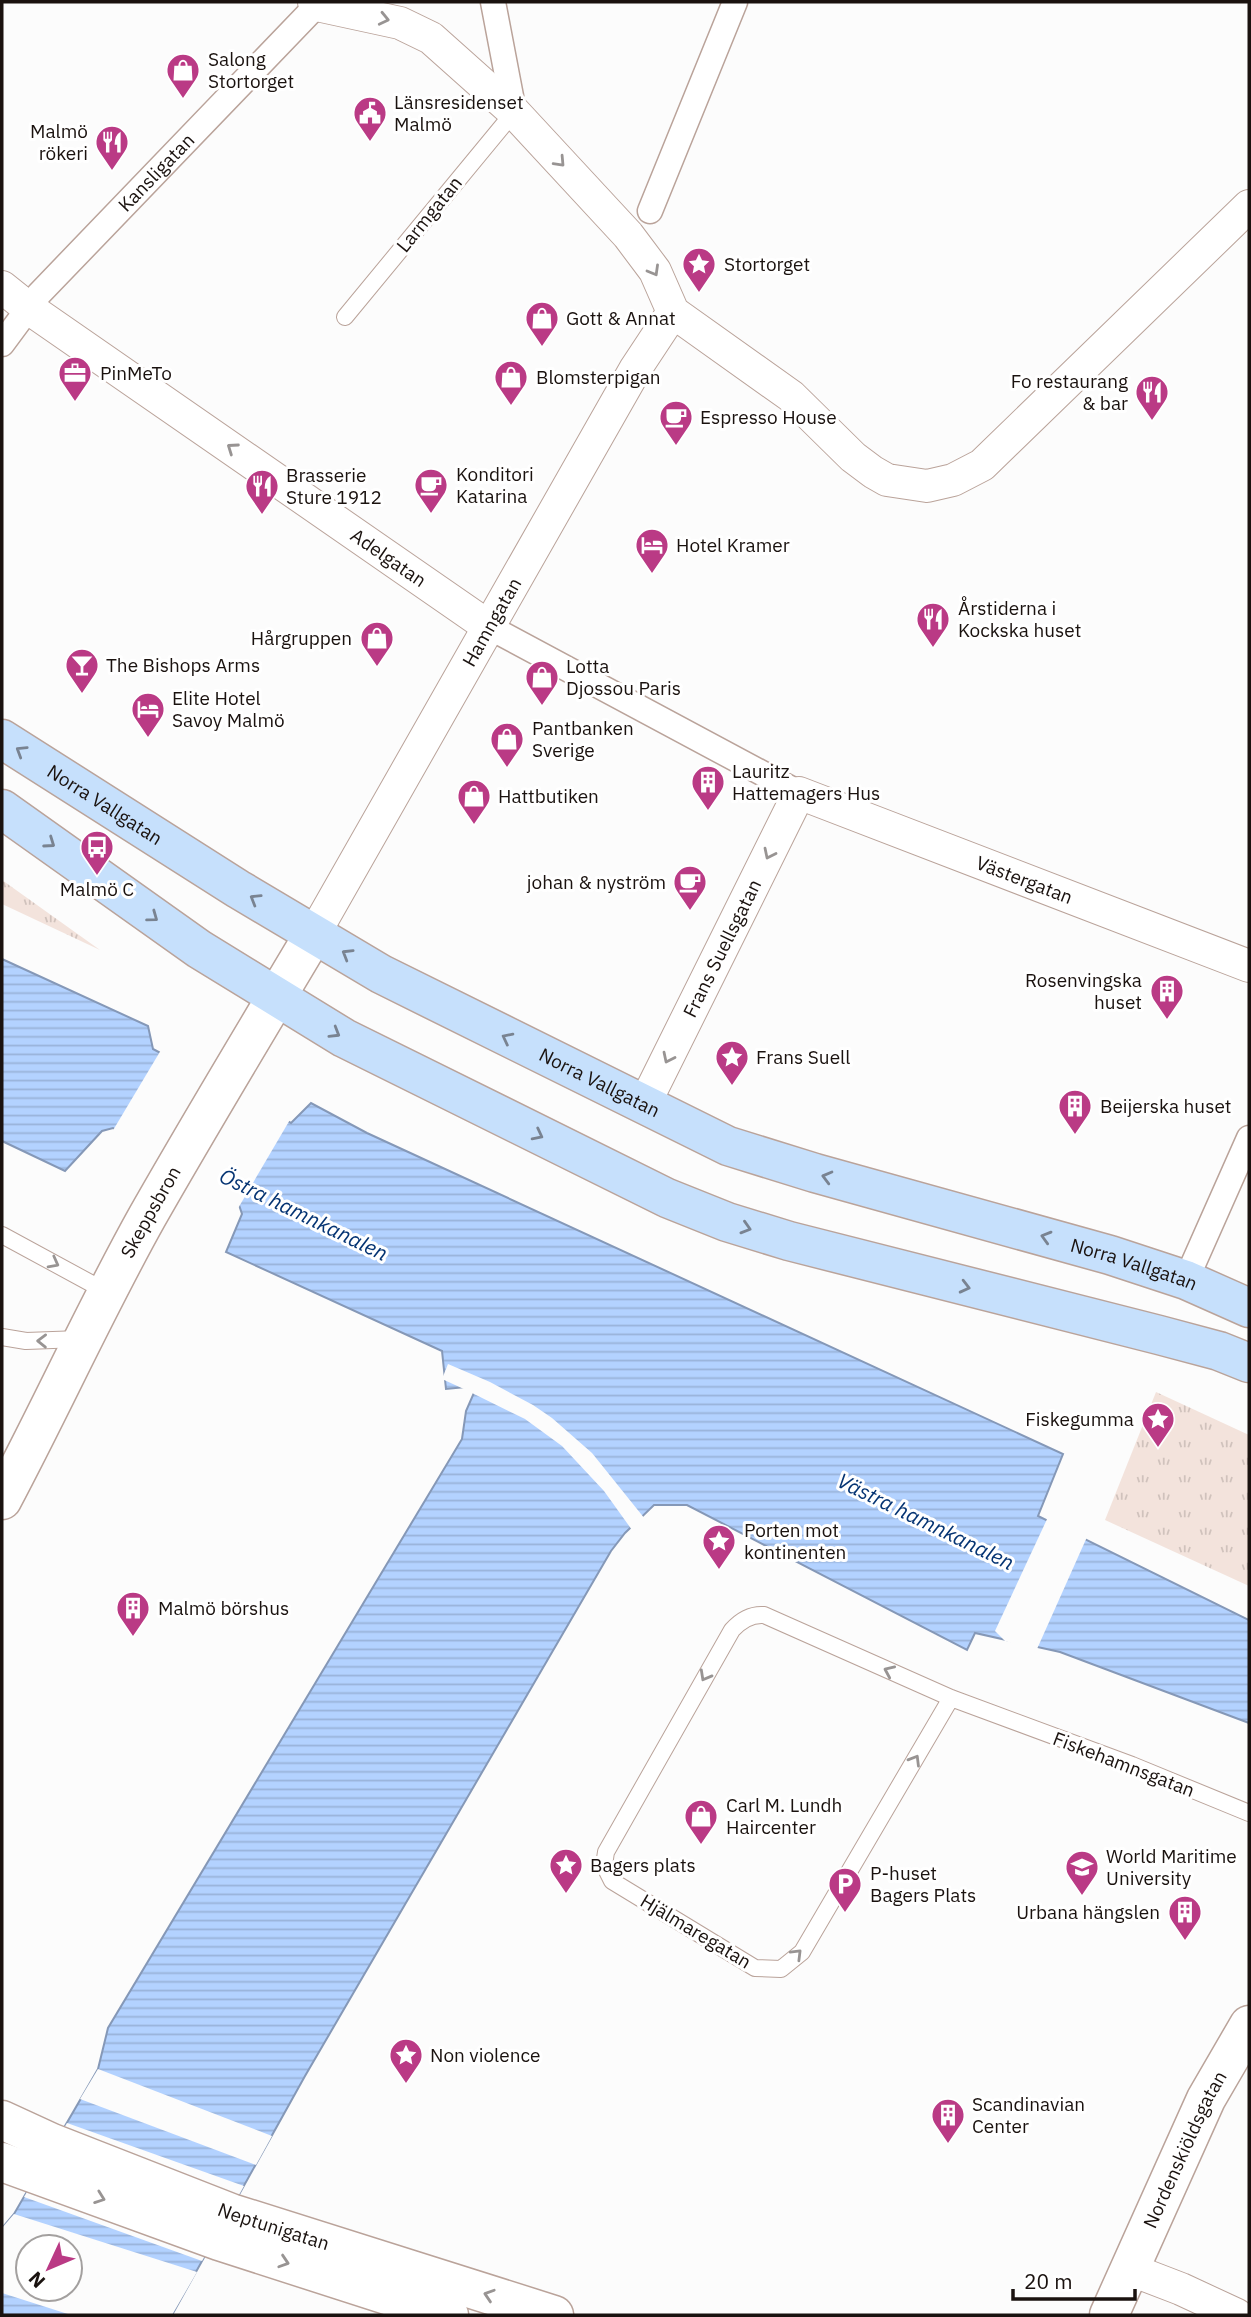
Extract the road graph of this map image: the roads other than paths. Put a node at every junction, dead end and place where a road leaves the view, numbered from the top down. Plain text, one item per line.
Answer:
1 (493, 2) edge
2 (735, 2) edge
3 (315, 3) edge
4 (514, 111) junction
5 (1249, 206) edge
6 (650, 211) dead end
7 (2, 287) edge
8 (27, 307) junction
9 (673, 312) junction
10 (345, 317) dead end
11 (2, 344) edge
12 (489, 626) junction
13 (2, 738) edge
14 (799, 793) junction
15 (2, 809) edge
16 (314, 934) junction
17 (1249, 966) edge
18 (276, 998) junction
19 (644, 1105) junction
20 (1249, 1138) edge
21 (2, 1235) edge
22 (1186, 1280) junction
23 (107, 1292) junction
24 (1249, 1308) edge
25 (2, 1337) edge
26 (83, 1339) junction
27 (1249, 1363) edge
28 (2, 1500) edge
29 (951, 1698) junction
30 (1249, 1813) edge
31 (1249, 2025) edge
32 (2, 2120) edge
33 (30, 2160) edge
34 (225, 2227) junction
35 (1129, 2269) junction
36 (449, 2315) edge
37 (554, 2315) edge
38 (1109, 2315) edge
39 (1237, 2315) edge

1 - 4 street
2 - 6 street
3 -> 4 street
3 - 8 street, Kansligatan
4 -> 9 street
4 - 10 lane, Larmgatan
5 - 9 street
7 - 8 street, Adelgatan
8 - 11 street, Kansligatan
12 -> 8 street, Adelgatan
9 - 12 street, Hamngatan
12 - 14 street, Adelgatan
12 - 16 street, Hamngatan
16 -> 13 main road, Norra Vallgatan
14 - 17 street, Västergatan
14 -> 19 street, Frans Suellsgatan
15 -> 18 main road
16 - 18 street, Skeppsbron
19 -> 16 main road, Norra Vallgatan
18 - 23 street, Skeppsbron
18 -> 27 main road
22 -> 19 main road, Norra Vallgatan
20 - 22 street
21 -> 23 lane
22 - 24 main road, Norra Vallgatan
23 - 26 street, Skeppsbron
26 -> 25 lane
26 - 28 street, Skeppsbron
29 -> 29 lane, Hjälmaregatan
29 - 30 lane, Fiskehamnsgatan
31 - 35 street, Nordenskiöldsgatan
32 - 33 street, Neptunigatan
33 - 34 street, Neptunigatan
34 -> 36 street, Neptunigatan
37 -> 34 street, Neptunigatan
35 - 38 street, Nordenskiöldsgatan
35 - 39 street

